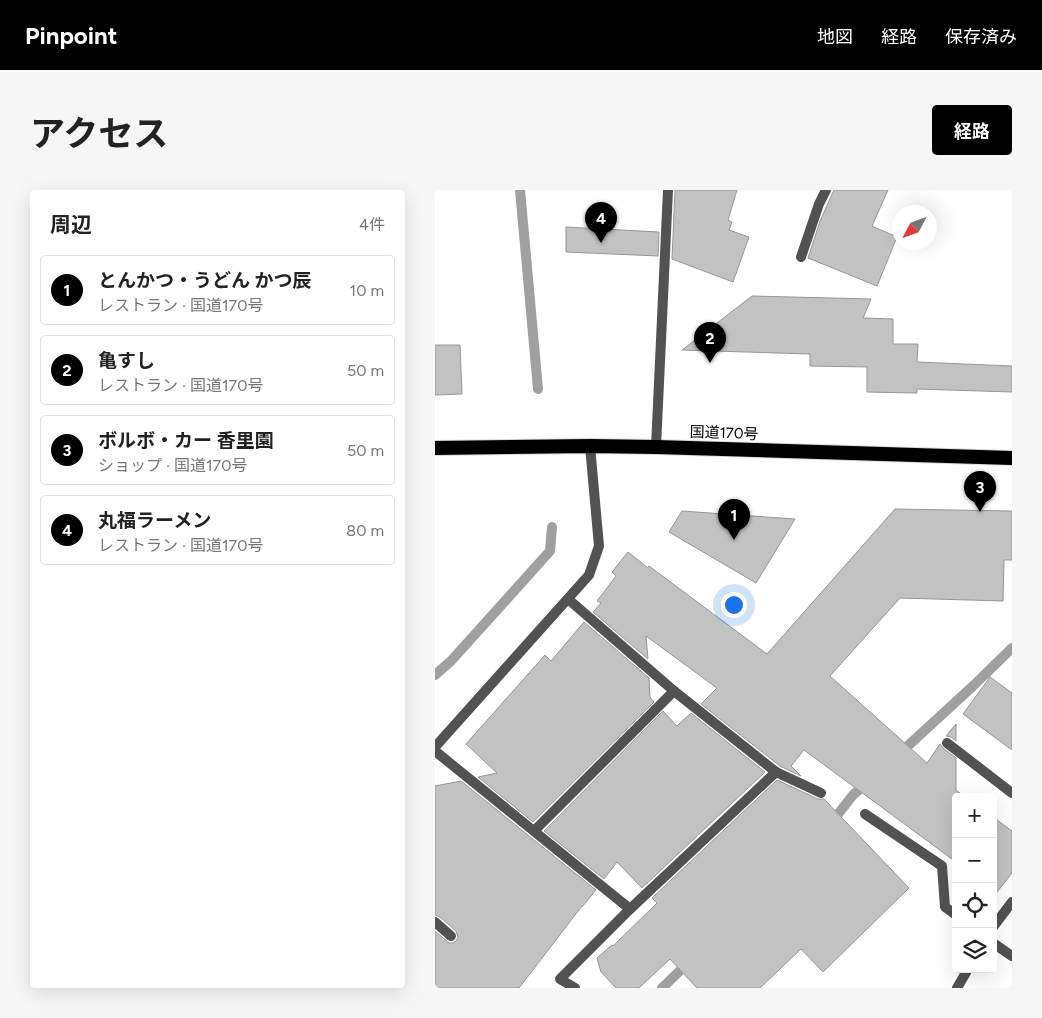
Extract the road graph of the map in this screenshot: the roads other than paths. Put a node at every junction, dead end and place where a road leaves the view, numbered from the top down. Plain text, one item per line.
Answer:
1 (668, 190) edge
2 (826, 190) edge
3 (801, 257) dead end
4 (590, 446) junction
5 (656, 447) junction
6 (435, 448) edge
7 (1012, 458) edge
8 (568, 599) junction
9 (674, 691) junction
10 (947, 743) dead end
11 (435, 749) edge
12 (776, 772) junction
13 (821, 793) dead end
14 (1012, 793) edge
15 (865, 814) dead end
16 (534, 830) junction
17 (1012, 902) edge
18 (630, 909) junction
19 (952, 912) edge
20 (435, 922) edge
21 (997, 922) edge
22 (451, 936) dead end
23 (997, 946) edge
24 (1012, 956) edge
25 (966, 973) edge
26 (575, 988) edge
27 (957, 988) edge

1 - 5 street
2 - 3 street
4 - 5 highway, 国道170号
4 - 6 highway, 国道170号
4 - 8 street
5 - 7 highway, 国道170号
8 - 9 street
8 - 11 street
9 - 12 street
9 - 16 street
10 - 14 street
11 - 16 street
12 - 13 street
12 - 18 street
15 - 19 street
16 - 18 street
17 - 21 street
18 - 26 street
20 - 22 street
23 - 24 street
25 - 27 street

